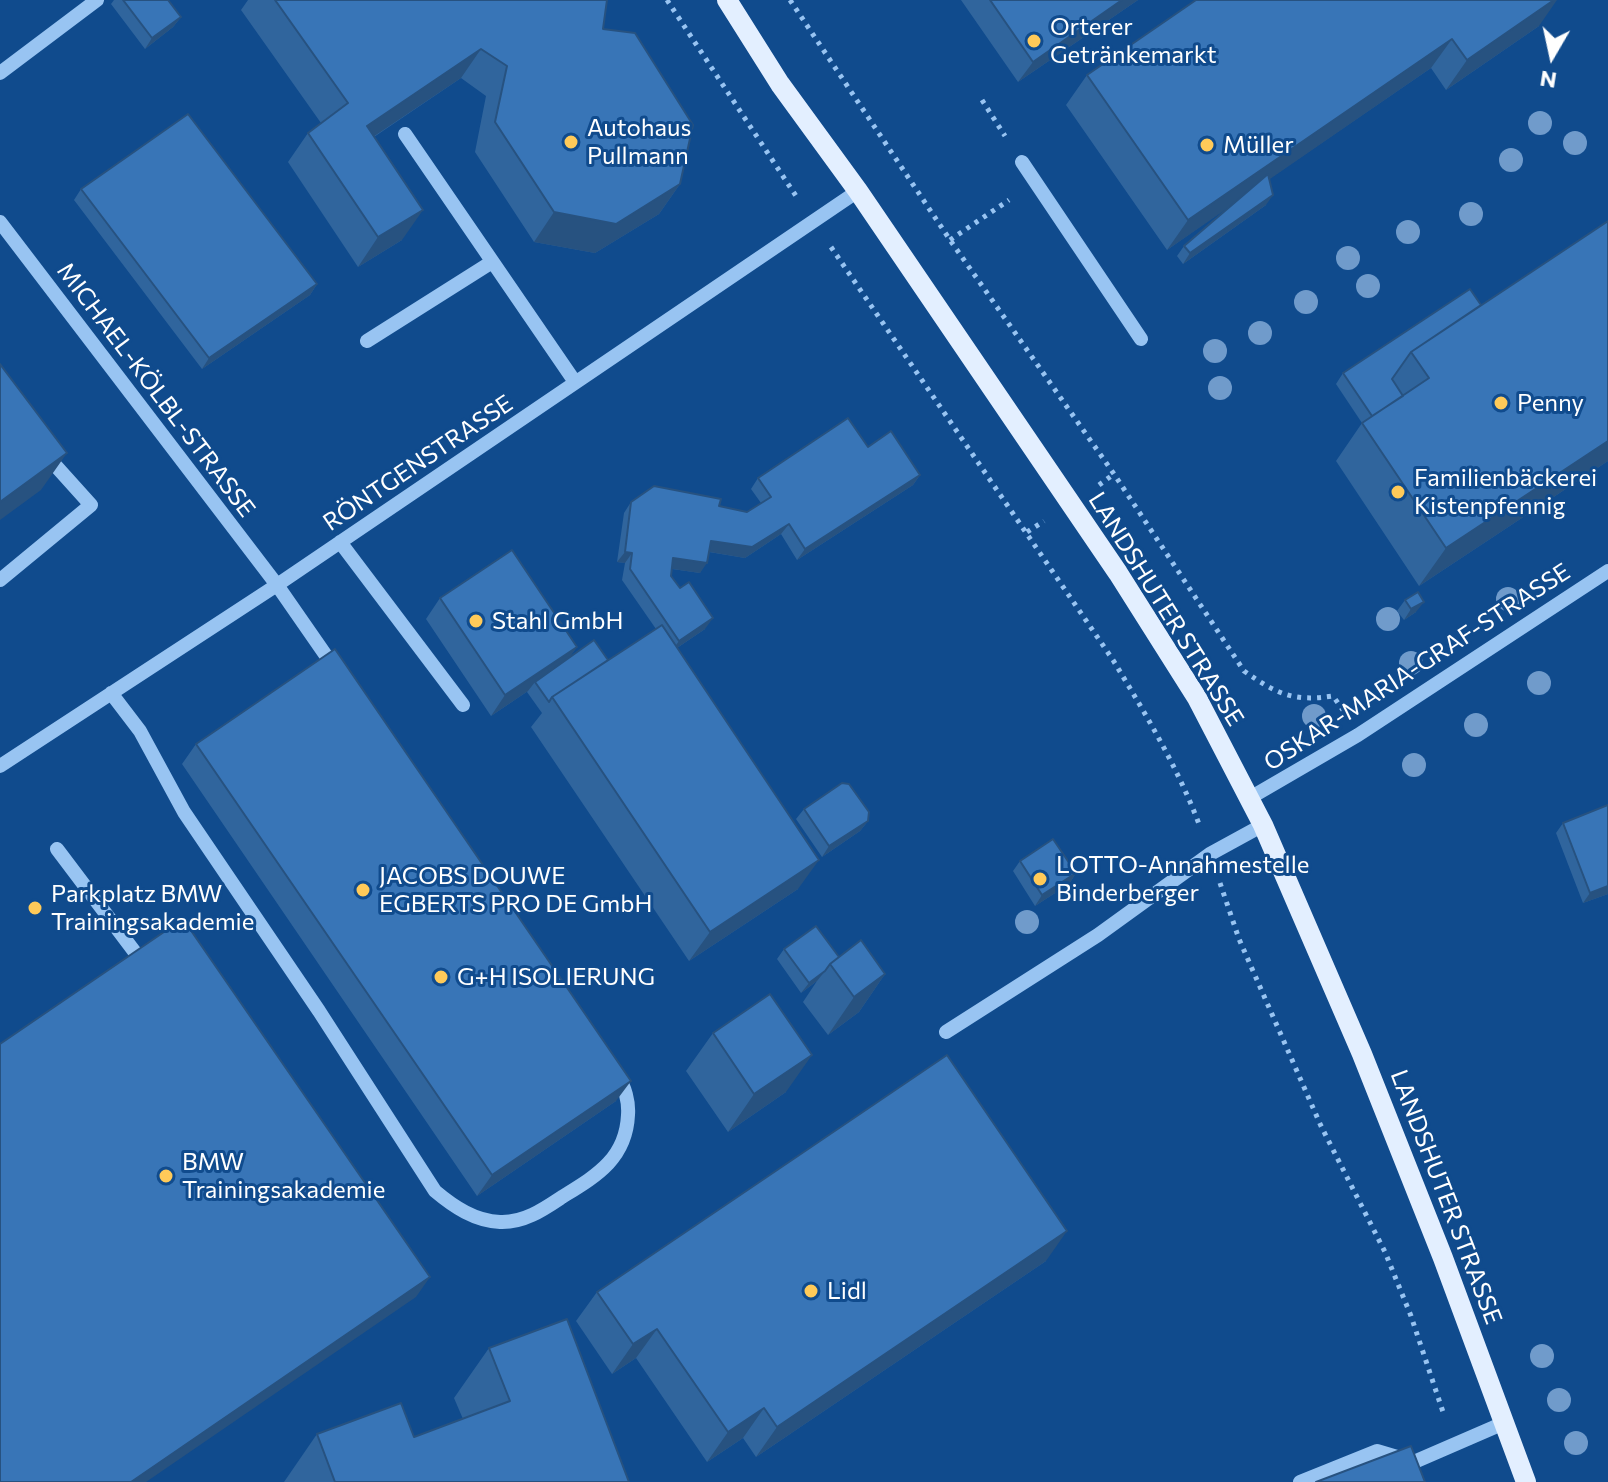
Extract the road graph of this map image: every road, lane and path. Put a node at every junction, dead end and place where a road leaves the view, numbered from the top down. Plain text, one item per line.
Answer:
1 (97, 0) edge
2 (667, 0) edge
3 (727, 0) edge
4 (790, 0) edge
5 (0, 73) edge
6 (982, 100) dead end
7 (405, 134) edge
8 (1022, 162) joint
9 (1035, 182) junction
10 (858, 191) junction
11 (812, 221) junction
12 (0, 222) edge
13 (950, 240) junction
14 (492, 262) junction
15 (1141, 339) dead end
16 (367, 341) dead end
17 (575, 382) junction
18 (40, 448) edge
19 (340, 542) junction
20 (1608, 571) edge
21 (0, 580) edge
22 (277, 585) junction
23 (342, 678) edge
24 (111, 693) junction
25 (463, 705) dead end
26 (1358, 735) junction
27 (0, 766) edge
28 (1189, 797) dead end
29 (1248, 799) junction
30 (1263, 825) junction
31 (57, 849) dead end
32 (1239, 939) dead end
33 (140, 959) edge
34 (946, 1032) dead end
35 (604, 1057) edge
36 (1504, 1423) junction
37 (1454, 1446) junction
38 (1300, 1482) edge
39 (1526, 1482) edge

1 - 5 street
2 - 11 path
3 - 10 main road, LANDSHUTER STRASSE
4 - 13 path, LANDSHUTER STRASSE
6 - 8 path
7 - 14 street
8 - 9 street
9 - 13 path
9 - 15 street
10 - 11 street, RÖNTGENSTRASSE
10 - 29 main road, LANDSHUTER STRASSE
11 - 17 street, RÖNTGENSTRASSE
11 - 28 path
12 - 22 street, MICHAEL-KÖLBL-STRASSE
13 - 26 path, LANDSHUTER STRASSE
14 - 16 street
14 - 17 street
17 - 19 street, RÖNTGENSTRASSE
18 - 21 street
19 - 22 street, RÖNTGENSTRASSE
19 - 25 street
20 - 26 street, OSKAR-MARIA-GRAF-STRASSE
22 - 23 street, MICHAEL-KÖLBL-STRASSE
22 - 24 street, RÖNTGENSTRASSE
24 - 27 street, RÖNTGENSTRASSE
24 - 35 street
26 - 29 street, OSKAR-MARIA-GRAF-STRASSE
29 - 30 main road, LANDSHUTER STRASSE
30 - 34 street
30 - 36 main road, LANDSHUTER STRASSE
31 - 33 street
32 - 37 path
36 - 37 street
36 - 39 main road, LANDSHUTER STRASSE
37 - 38 street

